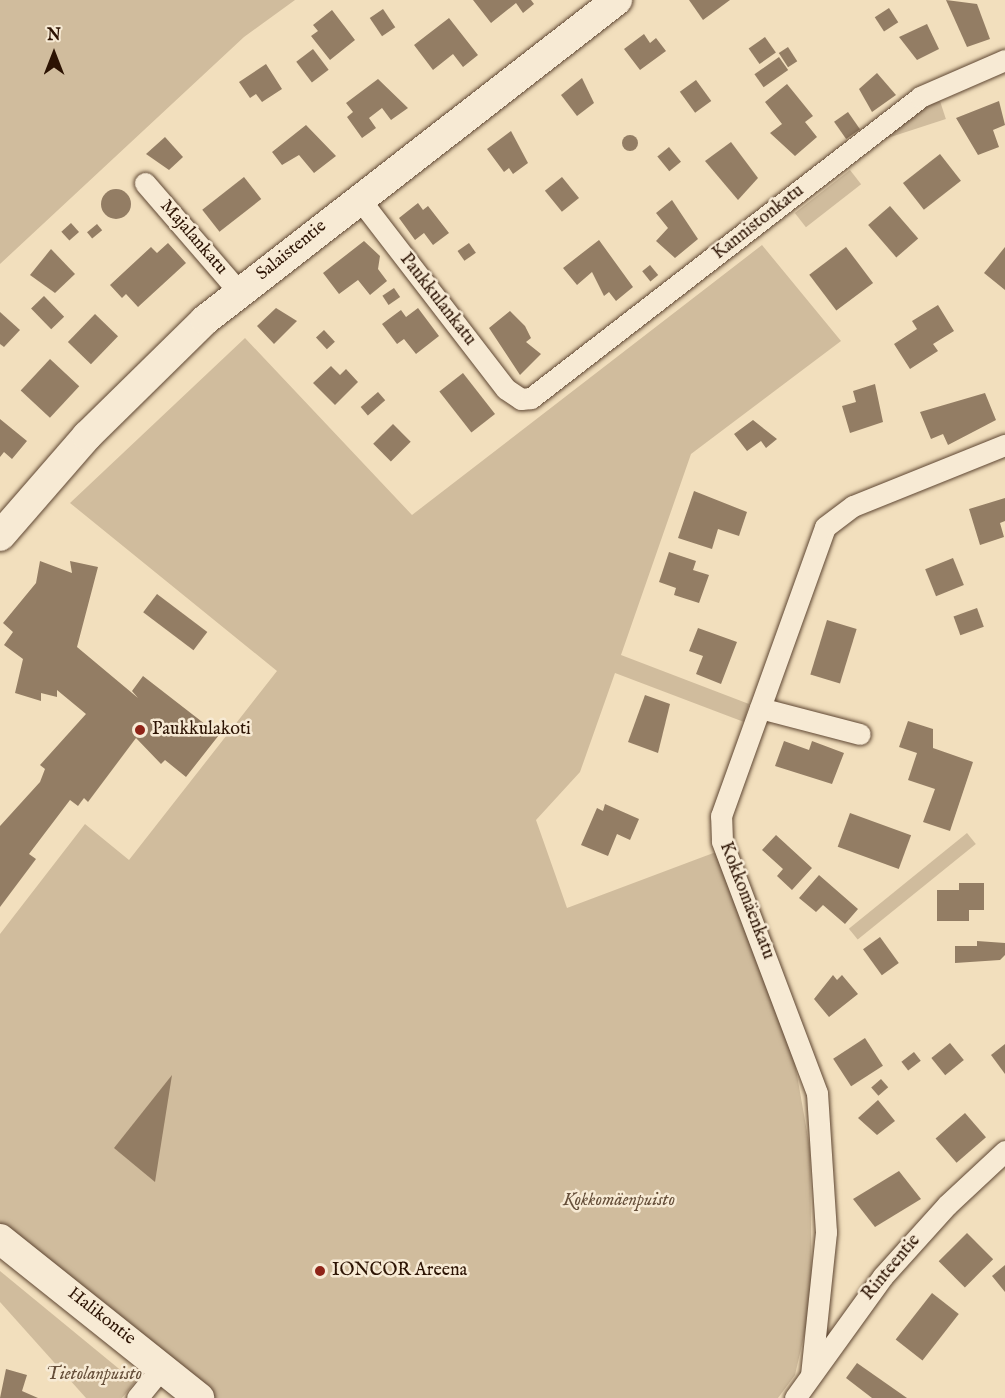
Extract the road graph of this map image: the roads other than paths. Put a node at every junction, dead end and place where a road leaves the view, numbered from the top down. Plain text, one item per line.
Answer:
1 (617, 0) edge
2 (1005, 60) edge
3 (145, 183) dead end
4 (358, 197) junction
5 (240, 293) junction
6 (521, 399) joint
7 (1005, 445) edge
8 (0, 536) edge
9 (760, 708) junction
10 (860, 734) dead end
11 (1005, 1151) edge
12 (0, 1239) edge
13 (164, 1365) junction
14 (811, 1375) junction
15 (137, 1398) edge
16 (199, 1398) edge
17 (795, 1398) edge

1 - 4 street, Salaistentie
2 - 6 street, Kannistonkatu
3 - 5 street, Majalankatu
4 - 5 street, Salaistentie
4 - 6 street, Paukkulankatu
5 - 8 street, Salaistentie
7 - 9 street, Kokkomäenkatu
9 - 10 street
9 - 14 street, Kokkomäenkatu
11 - 14 street, Rinteentie
12 - 13 street, Halikontie
13 - 15 street
13 - 16 street, Halikontie
14 - 17 street, Rinteentie

